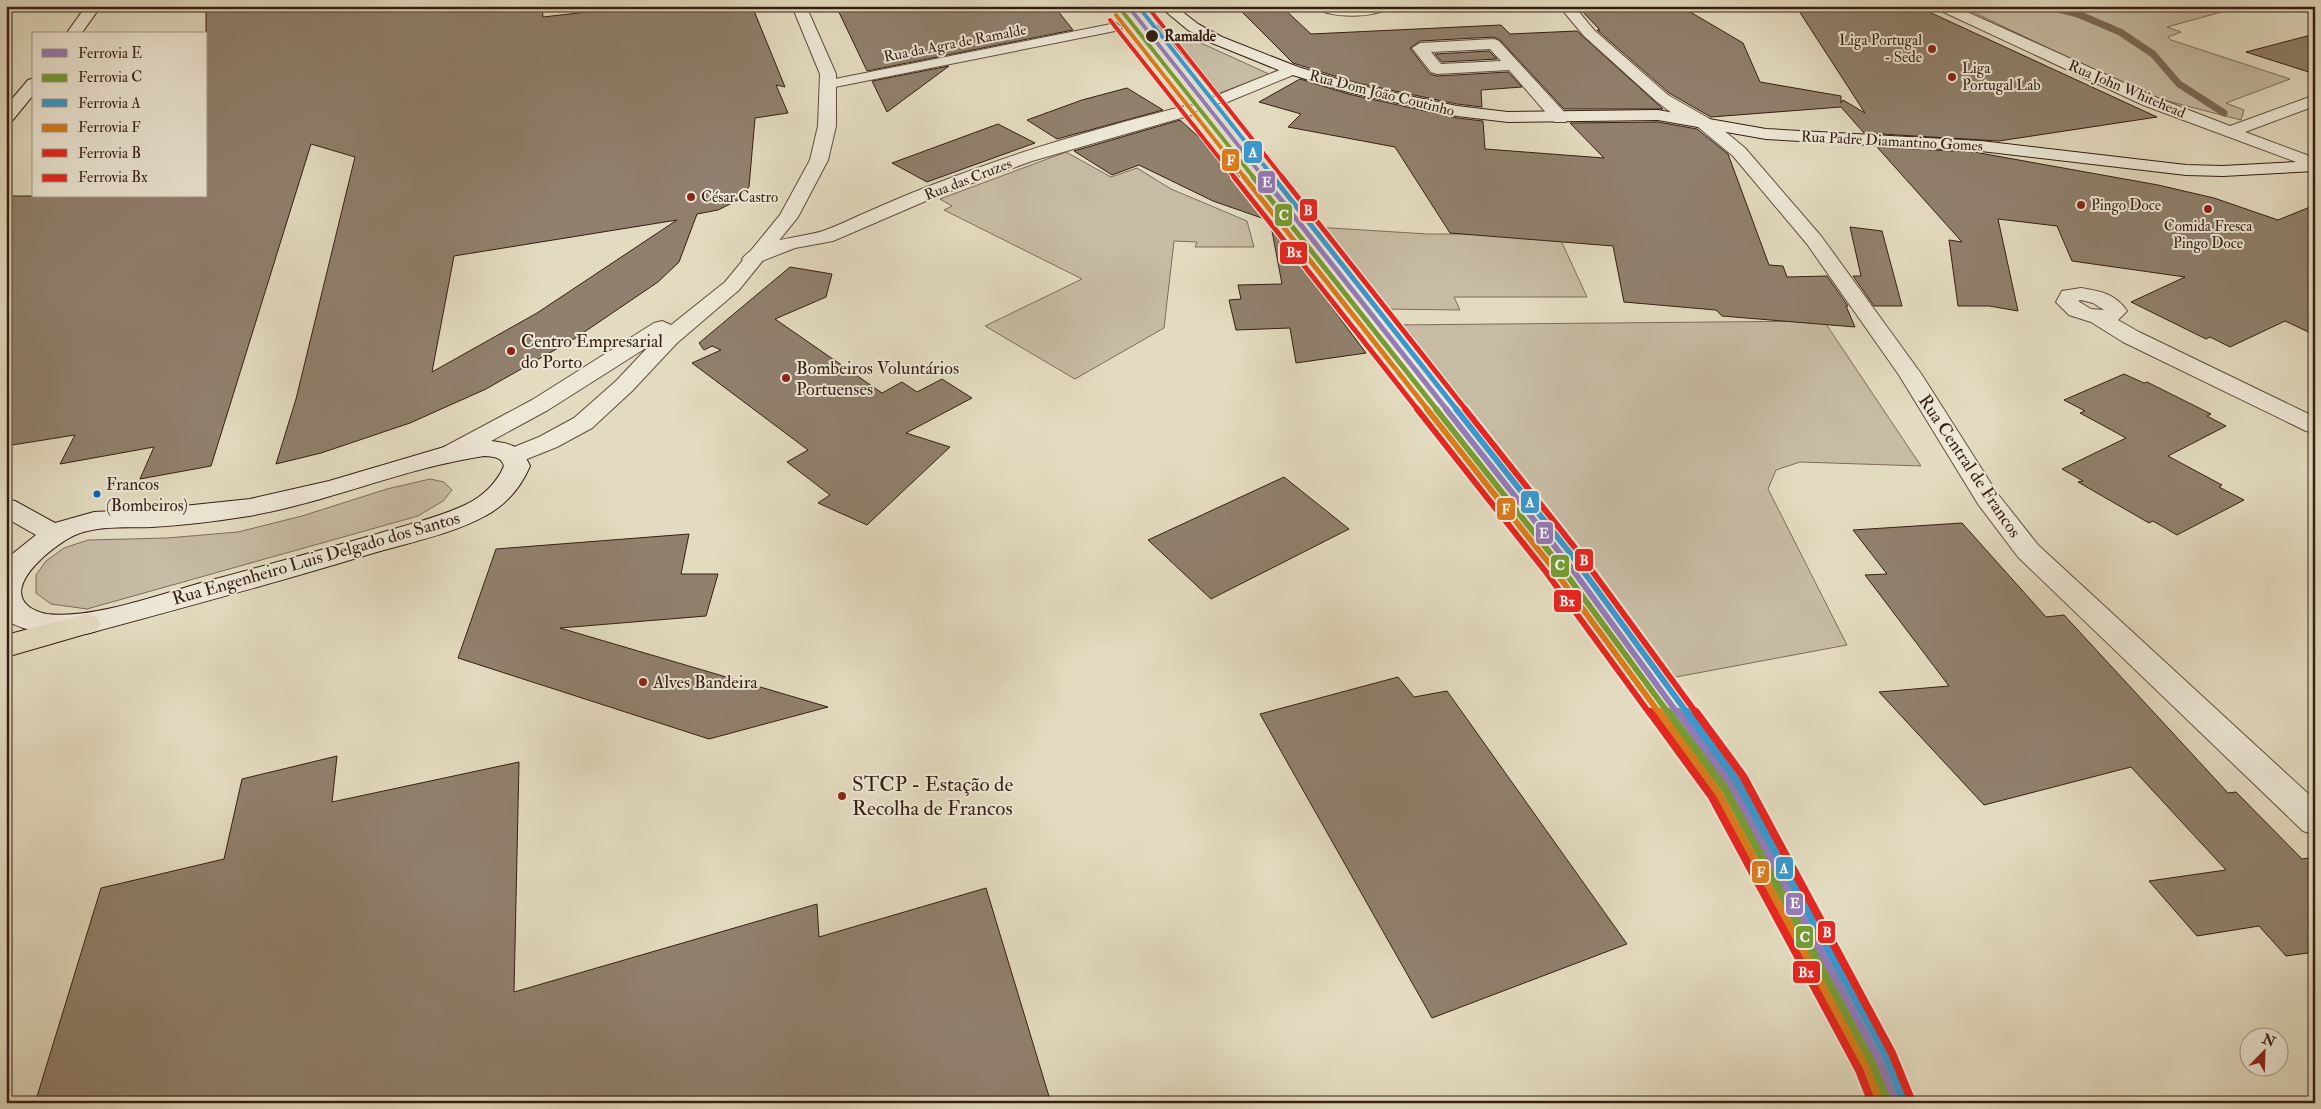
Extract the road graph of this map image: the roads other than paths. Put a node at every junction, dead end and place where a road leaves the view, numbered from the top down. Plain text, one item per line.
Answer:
1 (94, 6) edge
2 (799, 6) edge
3 (1166, 6) edge
4 (1321, 6) edge
5 (1383, 6) edge
6 (1566, 6) edge
7 (1942, 6) edge
8 (1116, 27) dead end
9 (74, 32) edge
10 (1513, 65) junction
11 (1292, 70) junction
12 (830, 84) junction
13 (32, 85) edge
14 (1219, 100) dead end
15 (2315, 100) edge
16 (1189, 110) dead end
17 (6, 117) edge
18 (1560, 118) junction
19 (1704, 123) junction
20 (2231, 132) junction
21 (2081, 158) junction
22 (2315, 165) edge
23 (2292, 185) dead end
24 (752, 259) junction
25 (2096, 316) dead end
26 (2315, 426) edge
27 (451, 453) junction
28 (514, 456) junction
29 (6, 507) edge
30 (55, 534) junction
31 (86, 624) junction
32 (6, 646) edge
33 (2315, 820) edge

1 - 9 street
2 - 12 street
3 - 11 street, Rua Dom João Coutinho
4 - 5 street
6 - 19 street
7 - 20 street, Rua John Whitehead
8 - 12 street, Rua da Agra de Ramalde
10 - 10 street
10 - 18 street
11 - 14 street
11 - 18 street, Rua Dom João Coutinho
12 - 24 street
13 - 17 street
15 - 20 street
16 - 24 street, Rua das Cruzes
18 - 19 street, Rua Dom João Coutinho
19 - 21 street, Rua Padre Diamantino Gomes
19 - 33 street, Rua Central de Francos
20 - 22 street, Rua John Whitehead
21 - 22 street, Rua Padre Diamantino Gomes
21 - 23 street, Rua Padre Diamantino Gomes
24 - 27 street
24 - 28 street
25 - 26 street
27 - 28 street
27 - 30 street
28 - 31 street, Rua Engenheiro Luis Delgado dos Santos
29 - 30 street
30 - 31 street, Rua Engenheiro Luis Delgado dos Santos
31 - 32 highway

